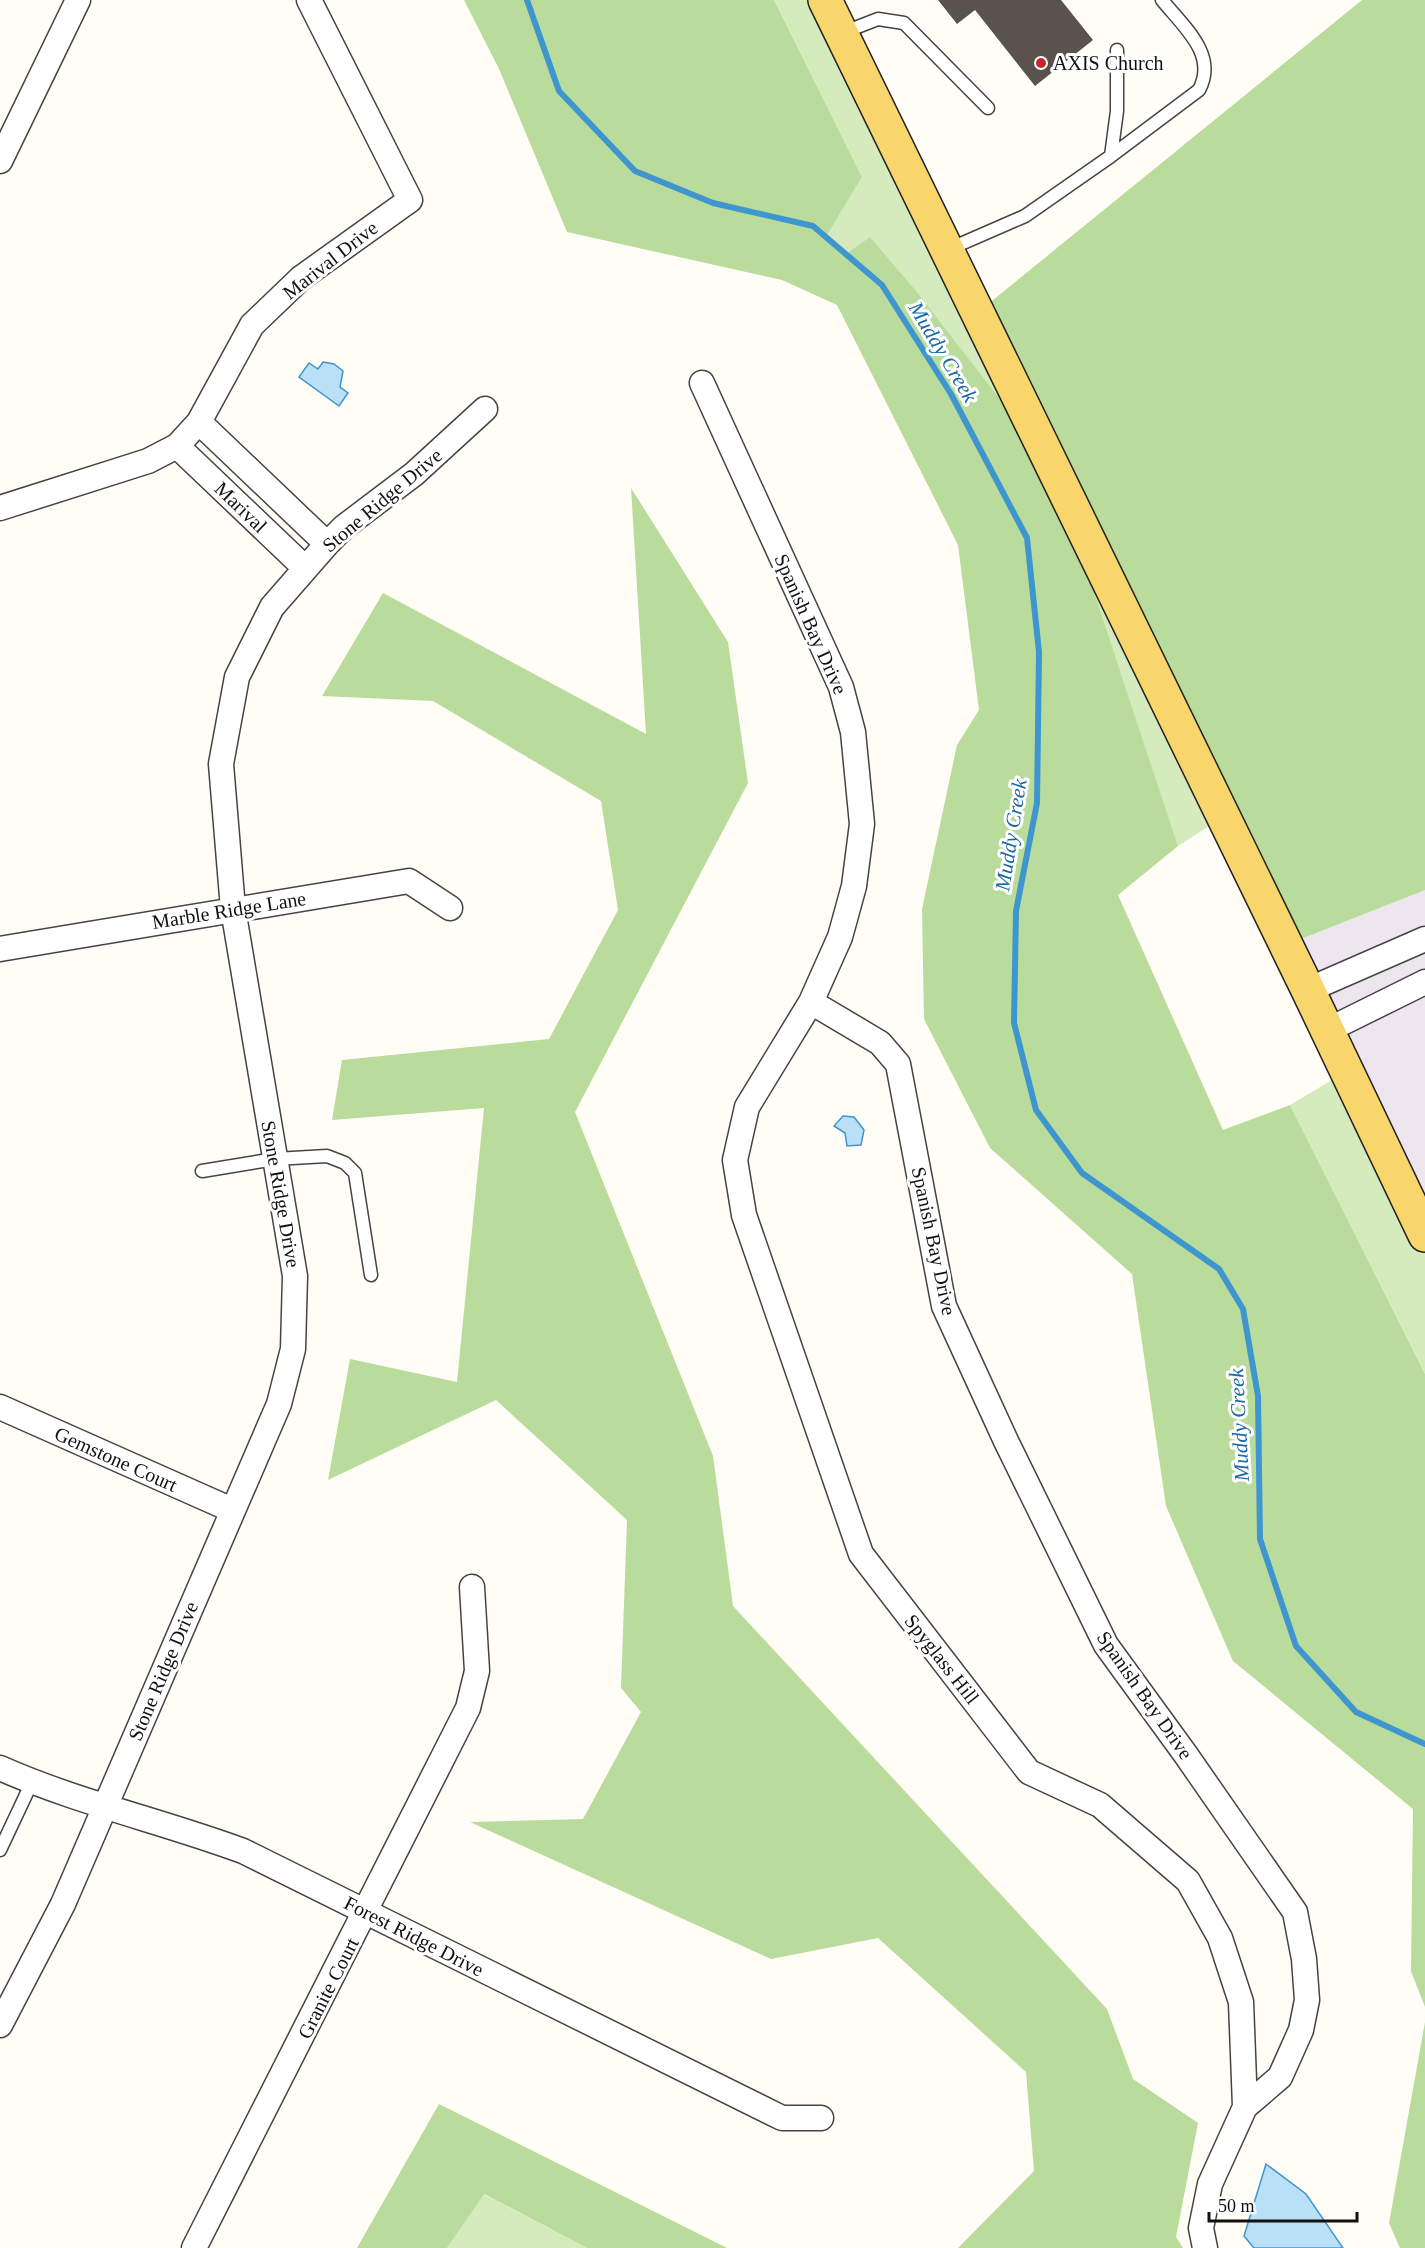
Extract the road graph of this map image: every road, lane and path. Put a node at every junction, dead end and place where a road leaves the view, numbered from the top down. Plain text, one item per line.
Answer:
1 (78, 0) edge
2 (309, 0) edge
3 (825, 0) edge
4 (1162, 0) edge
5 (841, 34) junction
6 (1118, 50) dead end
7 (988, 108) dead end
8 (1111, 156) junction
9 (0, 161) edge
10 (946, 250) junction
11 (702, 383) dead end
12 (485, 409) dead end
13 (198, 422) junction
14 (177, 446) junction
15 (0, 508) edge
16 (327, 544) junction
17 (305, 568) junction
18 (450, 908) dead end
19 (232, 909) junction
20 (1425, 939) edge
21 (0, 949) edge
22 (1425, 982) edge
23 (1308, 990) junction
24 (811, 1002) junction
25 (1328, 1030) junction
26 (275, 1159) junction
27 (202, 1171) dead end
28 (1425, 1235) edge
29 (371, 1275) dead end
30 (0, 1407) edge
31 (232, 1510) junction
32 (472, 1587) dead end
33 (0, 1768) edge
34 (32, 1782) junction
35 (105, 1807) junction
36 (0, 1850) edge
37 (366, 1913) junction
38 (0, 2025) edge
39 (1245, 2107) junction
40 (820, 2118) dead end
41 (195, 2248) edge
42 (1205, 2248) edge

1 - 9 street
2 - 13 street, Marival Drive
3 - 5 main road
4 - 8 lane
5 - 7 lane
5 - 10 main road
6 - 8 lane
8 - 10 lane
10 - 23 main road
11 - 24 street, Spanish Bay Drive
12 - 16 street, Stone Ridge Drive
13 - 14 street, Marival Drive
13 - 16 street, Marival
14 - 15 street, Marival Drive
14 - 17 street, Marival
16 - 17 street, Stone Ridge Drive
17 - 19 street, Stone Ridge Drive
18 - 19 street, Marble Ridge Lane
19 - 21 street, Marble Ridge Lane
19 - 26 street, Stone Ridge Drive
20 - 23 street
22 - 25 street
23 - 25 main road
24 - 39 street, Spanish Bay Drive
24 - 39 street, Spyglass Hill
25 - 28 main road
26 - 27 lane
26 - 29 lane
26 - 31 street, Stone Ridge Drive
30 - 31 street, Gemstone Court
31 - 35 street, Stone Ridge Drive
32 - 37 street, Granite Court
33 - 34 street, Forest Ridge Drive
34 - 35 street, Forest Ridge Drive
34 - 36 lane
35 - 37 street, Forest Ridge Drive
35 - 38 street, Stone Ridge Drive
37 - 40 street, Forest Ridge Drive
37 - 41 street, Granite Court
39 - 42 street, Spyglass Hill

